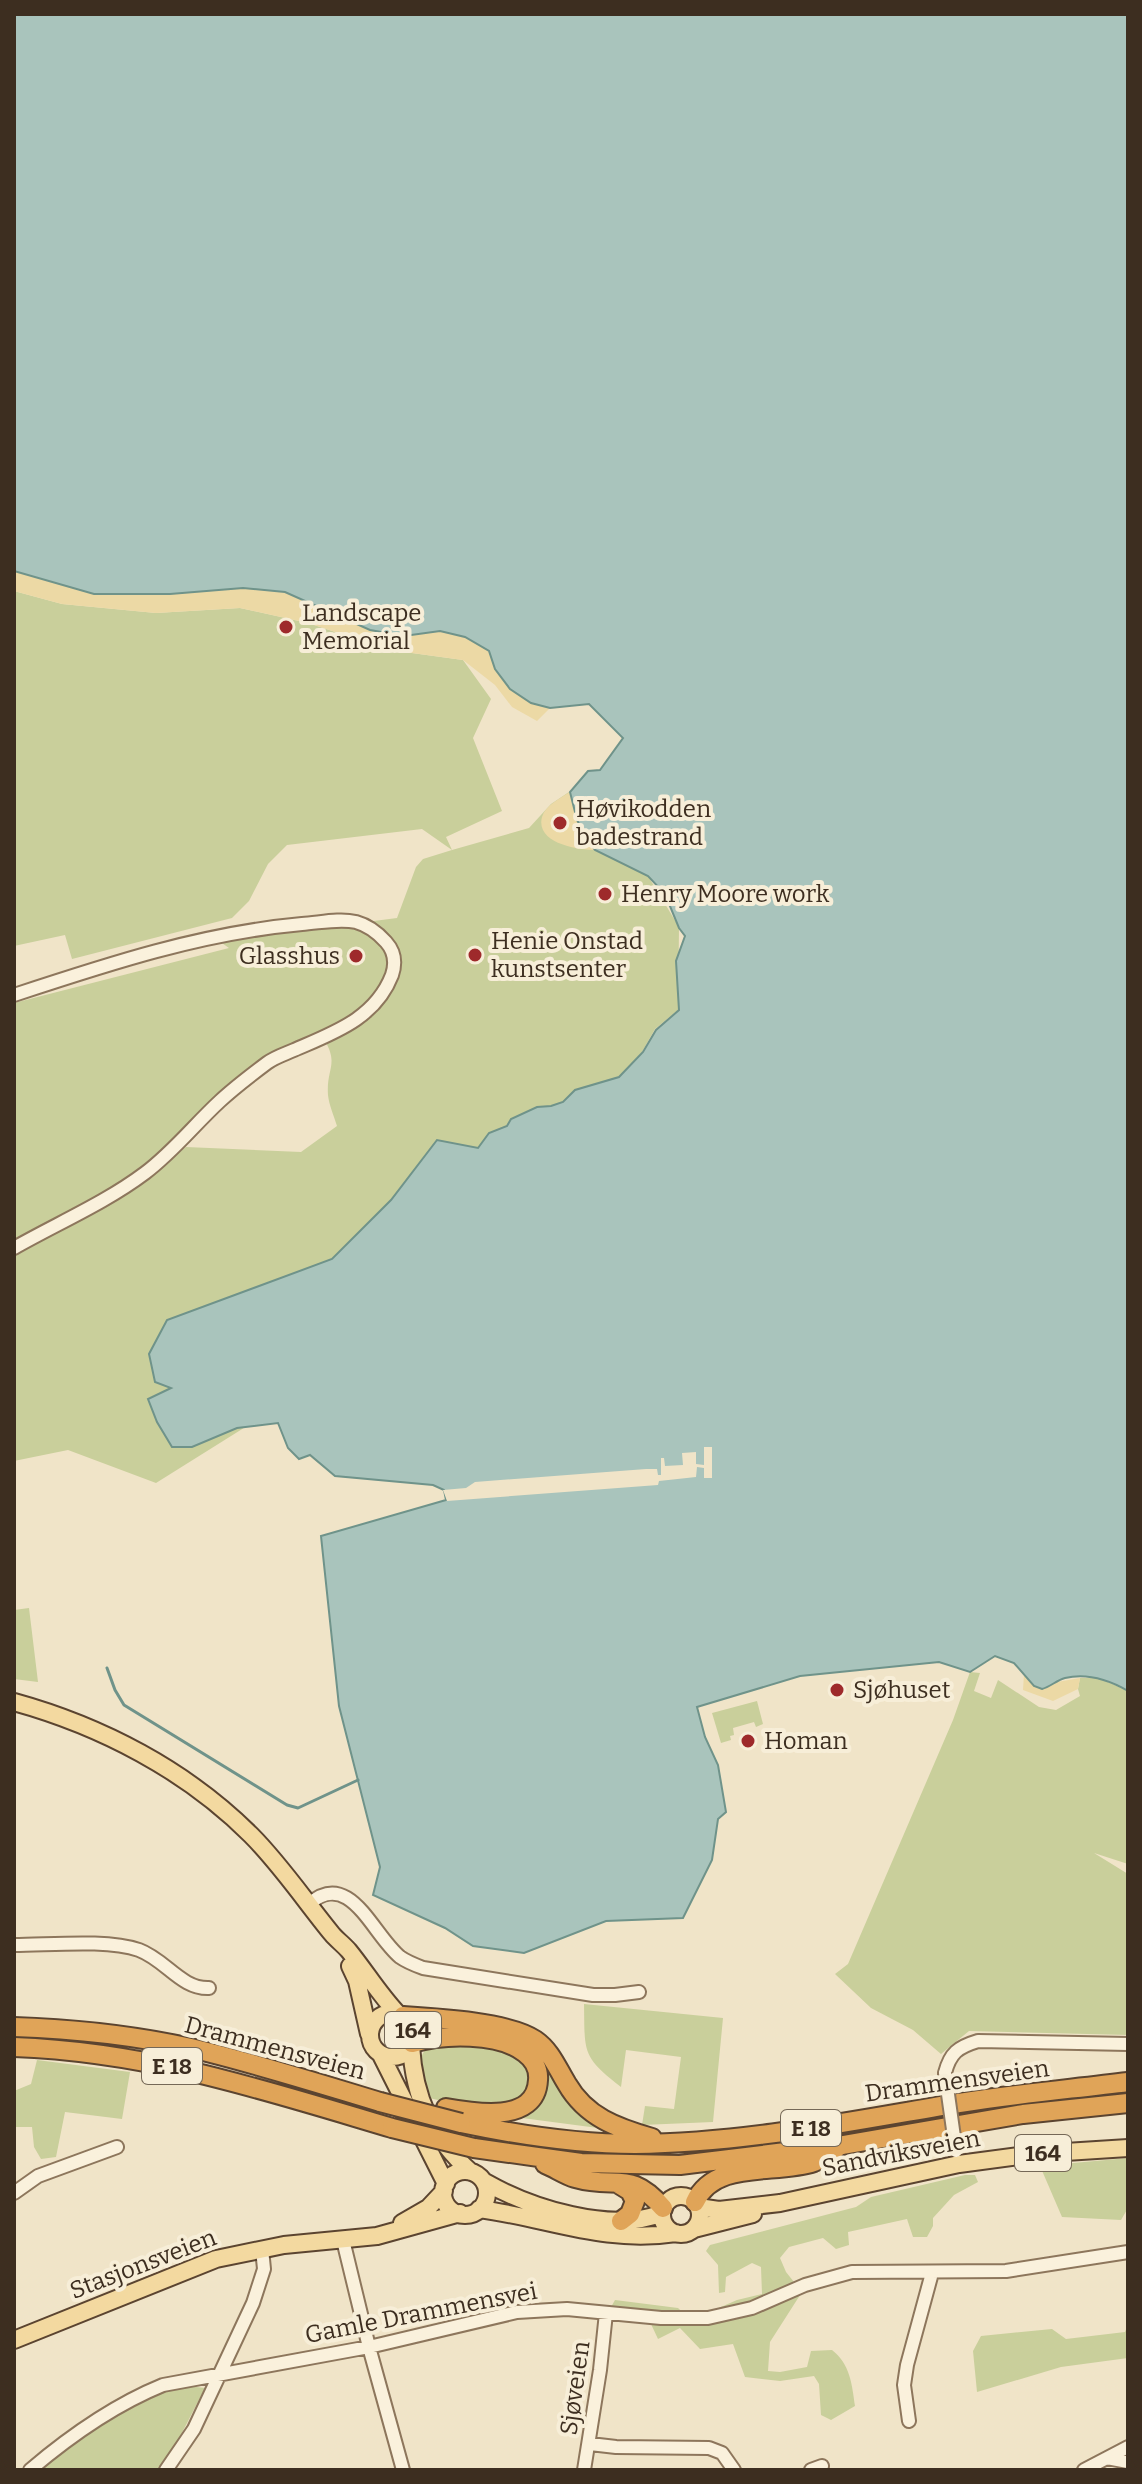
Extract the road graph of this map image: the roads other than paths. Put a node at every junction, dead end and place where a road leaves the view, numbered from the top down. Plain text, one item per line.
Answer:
1 (14, 995) edge
2 (14, 1248) edge
3 (14, 1702) edge
4 (309, 1904) junction
5 (334, 1936) junction
6 (14, 1945) edge
7 (209, 1988) dead end
8 (639, 1992) dead end
9 (400, 2015) junction
10 (14, 2027) edge
11 (369, 2034) junction
12 (1128, 2044) edge
13 (412, 2045) junction
14 (14, 2047) edge
15 (381, 2055) junction
16 (1128, 2082) edge
17 (377, 2095) junction
18 (1128, 2103) edge
19 (678, 2143) junction
20 (843, 2145) junction
21 (117, 2147) dead end
22 (1128, 2148) edge
23 (957, 2157) junction
24 (532, 2158) junction
25 (478, 2177) junction
26 (617, 2183) junction
27 (445, 2187) junction
28 (14, 2193) edge
29 (780, 2203) junction
30 (696, 2204) junction
31 (479, 2209) junction
32 (663, 2211) junction
33 (460, 2213) junction
34 (621, 2221) junction
35 (694, 2229) junction
36 (388, 2233) junction
37 (676, 2233) junction
38 (343, 2240) junction
39 (262, 2249) junction
40 (1128, 2252) edge
41 (932, 2273) junction
42 (606, 2313) junction
43 (14, 2340) edge
44 (369, 2347) junction
45 (220, 2375) junction
46 (909, 2421) dead end
47 (590, 2444) junction
48 (1128, 2447) edge
49 (1107, 2458) junction
50 (1128, 2462) edge
51 (30, 2470) edge
52 (166, 2470) edge
53 (403, 2470) edge
54 (584, 2470) edge
55 (734, 2470) edge
56 (1084, 2470) edge

1 - 2 street
3 - 4 main road
4 - 5 main road
4 - 8 street
5 - 9 main road
5 - 11 main road
6 - 7 street
9 - 11 main road, 164
9 - 13 main road, 164
9 - 19 highway, E 18
10 - 17 highway, Drammensveien / E 18
11 - 15 main road, 164
12 - 23 street, bridge
13 - 15 main road, 164
13 - 17 highway, E 18
13 - 25 main road, 164
14 - 24 highway, Drammensveien / E 18, bridge
15 - 27 main road, 164
16 - 19 highway, Drammensveien / E 18
17 - 19 highway, Drammensveien / E 18, bridge
18 - 20 highway, Drammensveien / E 18
20 - 24 highway, Drammensveien / E 18
20 - 30 highway, E 18
21 - 28 street
22 - 23 main road, Sandviksveien / 164
23 - 29 main road, Sandviksveien / 164
24 - 26 highway, E 18
25 - 27 main road
25 - 31 main road
25 - 34 main road, 164
26 - 32 highway, E 18
26 - 34 highway
27 - 33 main road, 164
27 - 36 main road, Stasjonsveien
29 - 30 main road, Sandviksveien / 164
29 - 35 main road, Sandviksveien / 164
30 - 32 main road, 164
30 - 35 main road
31 - 33 main road, 164
31 - 37 main road, 164
32 - 34 main road, 164
32 - 37 main road
33 - 36 main road, Stasjonsveien
35 - 37 main road, 164
36 - 38 main road, Stasjonsveien
38 - 39 main road, Stasjonsveien
38 - 44 street
39 - 43 main road, Stasjonsveien
39 - 45 street
40 - 41 street, Gamle Drammensvei
41 - 42 street, Gamle Drammensvei
41 - 46 street
42 - 44 street, Gamle Drammensvei
42 - 47 street, Sjøveien
44 - 45 street, Gamle Drammensvei
44 - 53 street
45 - 51 street, Gamle Drammensvei
45 - 52 street
47 - 54 street, Sjøveien
47 - 55 street
48 - 49 street
49 - 50 street
49 - 56 street

